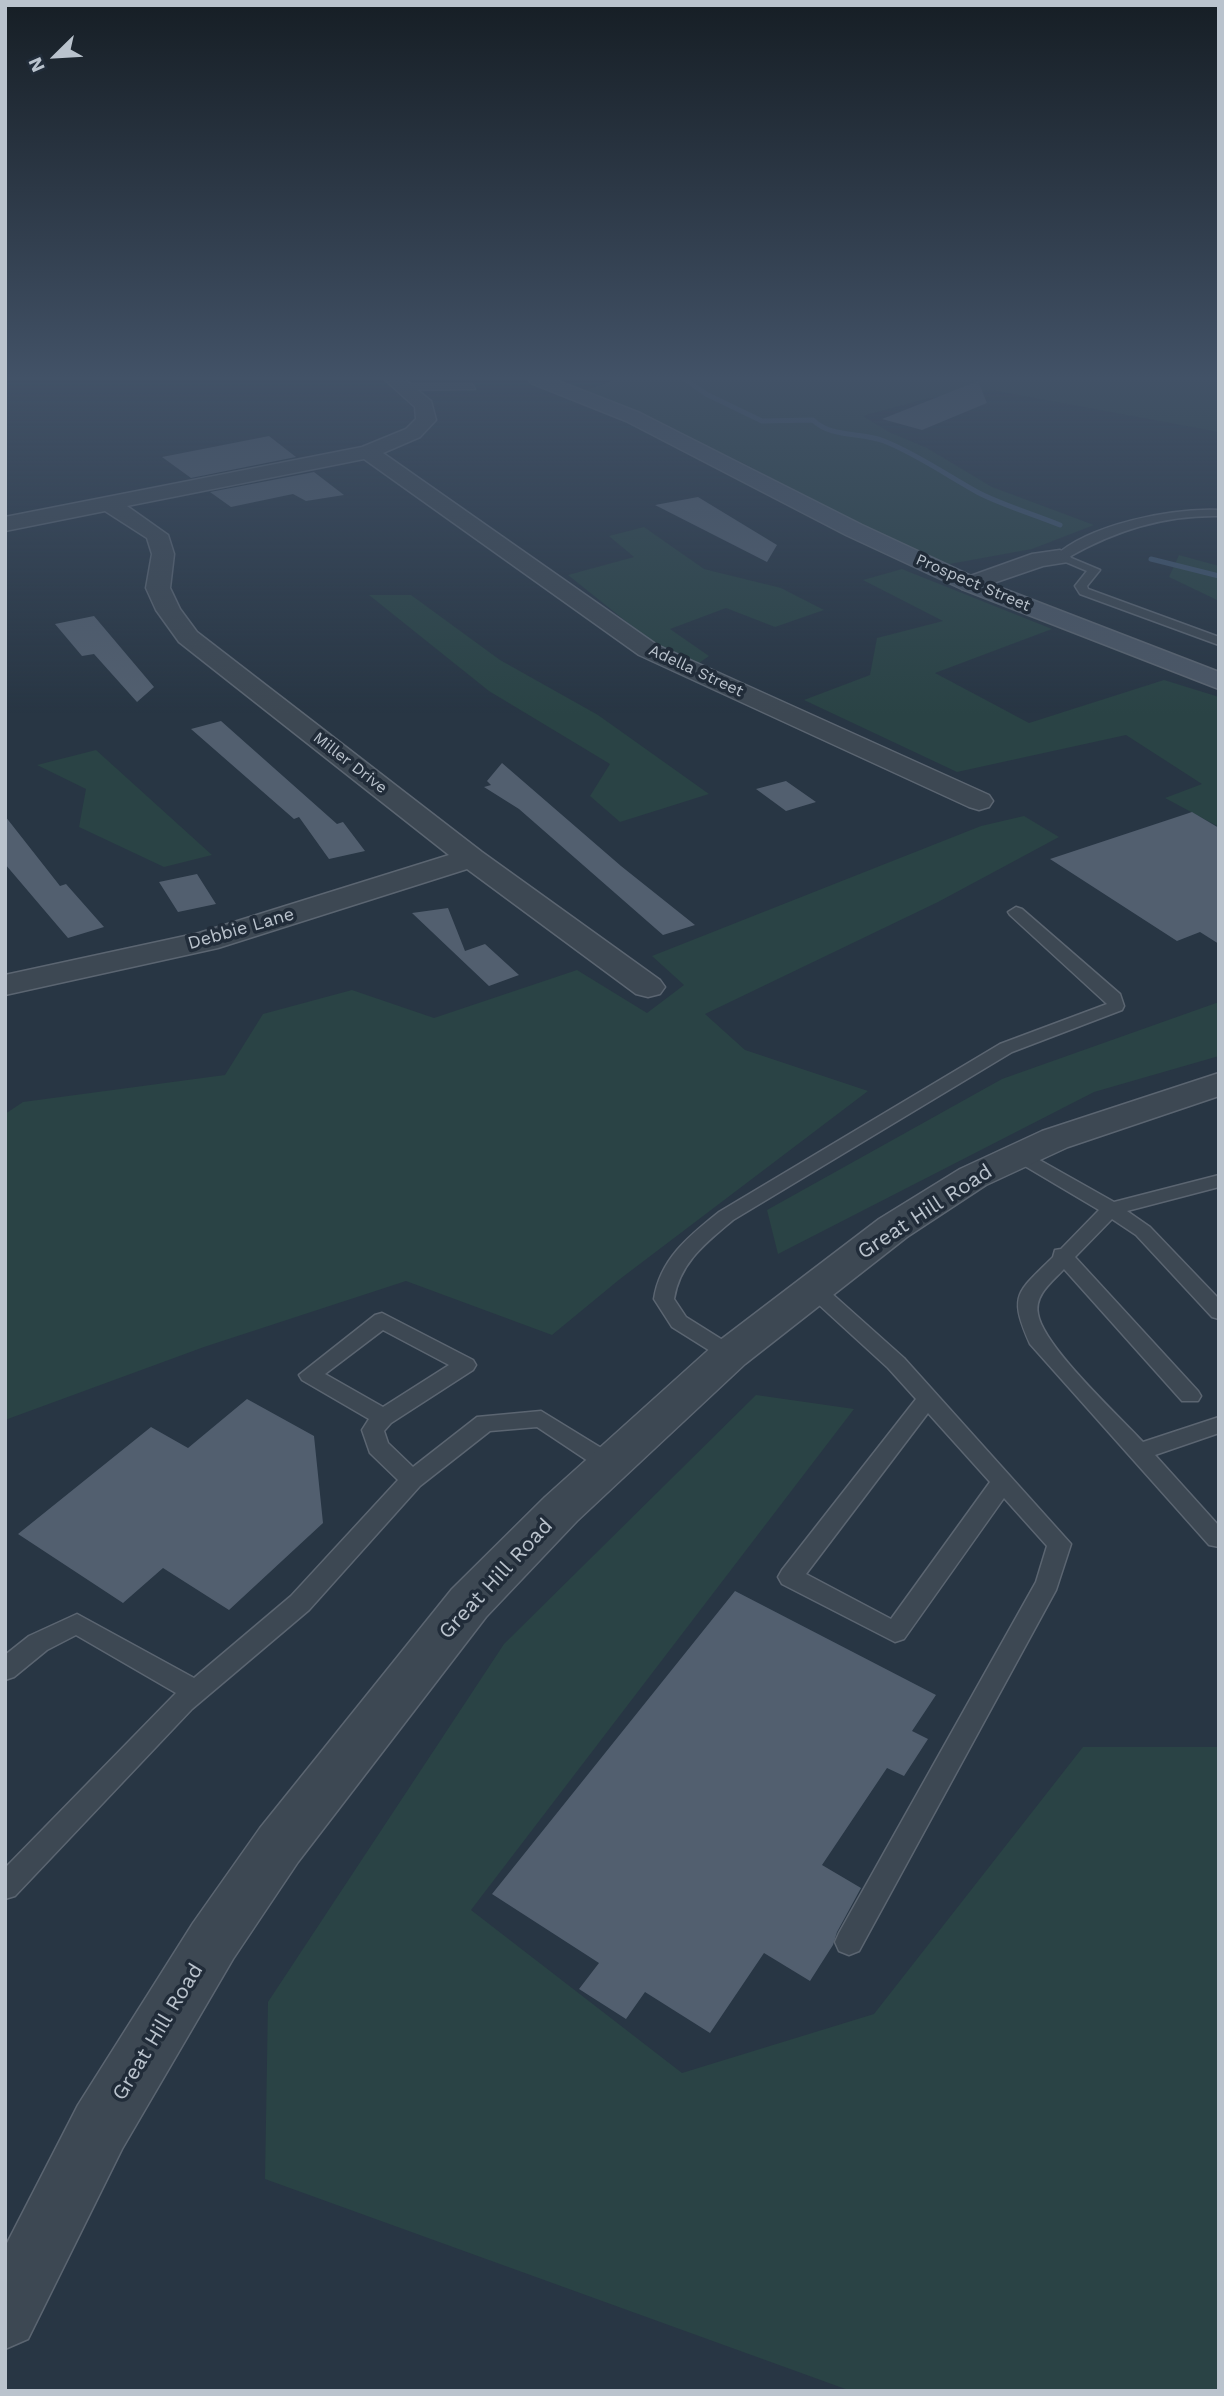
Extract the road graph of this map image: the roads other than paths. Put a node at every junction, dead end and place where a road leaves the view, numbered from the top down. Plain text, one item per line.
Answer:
1 (175, 491) edge
2 (423, 491) edge
3 (779, 491) edge
4 (109, 504) junction
5 (1219, 513) edge
6 (5, 524) edge
7 (1060, 557) junction
8 (970, 584) junction
9 (1219, 641) edge
10 (1219, 681) edge
11 (979, 801) dead end
12 (471, 858) junction
13 (1016, 912) dead end
14 (8, 979) edge
15 (648, 987) dead end
16 (1219, 1084) edge
17 (1020, 1155) junction
18 (1219, 1181) edge
19 (1111, 1209) junction
20 (1062, 1255) junction
21 (813, 1288) junction
22 (1219, 1312) edge
23 (730, 1354) junction
24 (1190, 1396) dead end
25 (928, 1398) junction
26 (383, 1417) junction
27 (1219, 1425) edge
28 (1139, 1452) junction
29 (608, 1463) junction
30 (412, 1480) junction
31 (1003, 1482) junction
32 (1217, 1539) edge
33 (5, 1670) edge
34 (195, 1692) junction
35 (5, 1887) edge
36 (849, 1942) dead end
37 (5, 2316) edge

1 - 4 street
2 - 11 street, Adella Street
3 - 8 main road, Prospect Street
4 - 6 street
4 - 12 street, Miller Drive
5 - 7 lane
7 - 8 street
7 - 9 lane
8 - 10 main road, Prospect Street
12 - 14 street, Debbie Lane
12 - 15 street, Miller Drive
13 - 23 lane
16 - 17 street, Great Hill Road
17 - 19 lane
17 - 21 street, Great Hill Road
18 - 19 lane
19 - 20 lane
19 - 22 lane
20 - 24 lane
20 - 28 lane
21 - 23 street, Great Hill Road
21 - 25 lane
23 - 29 street, Great Hill Road
25 - 31 lane
25 - 31 lane
26 - 26 lane
26 - 30 lane
27 - 28 lane
28 - 32 lane
29 - 30 lane
29 - 37 street, Great Hill Road
30 - 34 lane
31 - 36 lane
33 - 34 lane
34 - 35 lane

